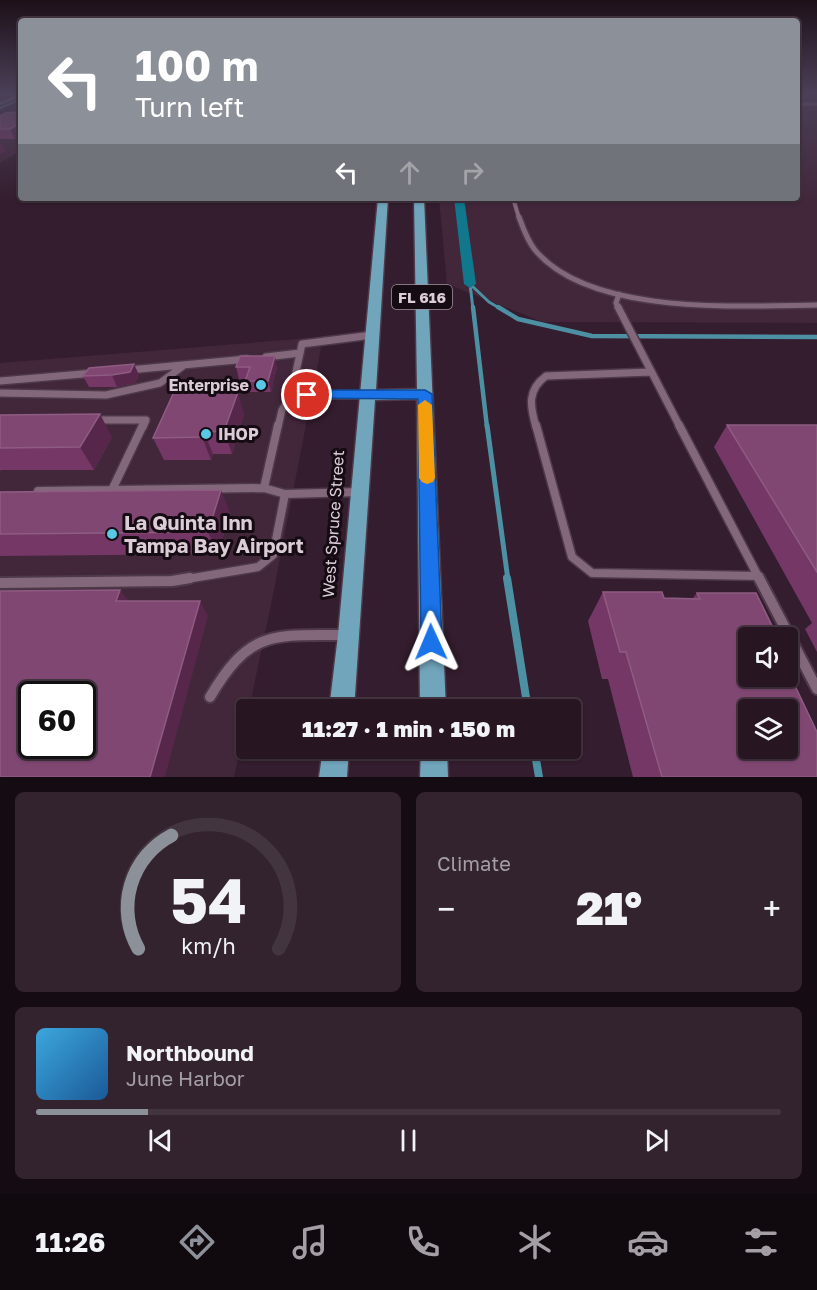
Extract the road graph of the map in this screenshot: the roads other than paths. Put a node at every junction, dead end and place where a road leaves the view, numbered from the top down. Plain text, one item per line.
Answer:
1 (382, 201) edge
2 (419, 201) edge
3 (514, 201) edge
4 (619, 294) junction
5 (817, 305) edge
6 (372, 335) junction
7 (300, 353) junction
8 (183, 366) junction
9 (124, 370) edge
10 (100, 372) edge
11 (651, 372) junction
12 (0, 381) edge
13 (0, 393) edge
14 (425, 394) junction
15 (291, 395) junction
16 (367, 395) junction
17 (90, 420) edge
18 (264, 488) junction
19 (112, 490) junction
20 (38, 491) edge
21 (360, 492) junction
22 (285, 494) junction
23 (759, 576) junction
24 (0, 583) edge
25 (349, 635) junction
26 (817, 689) edge
27 (210, 697) dead end
28 (342, 699) edge
29 (433, 699) edge
30 (335, 759) edge
31 (434, 759) edge
32 (333, 777) edge
33 (434, 777) edge

1 - 6 main road, West Spruce Street / FL 616
2 - 14 main road, FL 616
3 - 4 lane
4 - 5 lane
4 - 11 lane
6 - 7 lane
6 - 16 main road, West Spruce Street / FL 616
7 - 8 lane
7 - 15 lane
8 - 9 lane
8 - 13 lane
10 - 12 lane
11 - 23 lane
11 - 23 lane
14 - 16 main road
14 - 29 main road, FL 616
15 - 16 lane
15 - 18 lane
16 - 21 main road, West Spruce Street / FL 616
17 - 19 lane
18 - 19 lane
18 - 22 lane
19 - 20 lane
21 - 22 lane
21 - 25 main road, West Spruce Street / FL 616
22 - 24 lane
23 - 26 lane
25 - 27 lane
25 - 28 main road, West Spruce Street / FL 616
30 - 32 main road
31 - 33 main road

